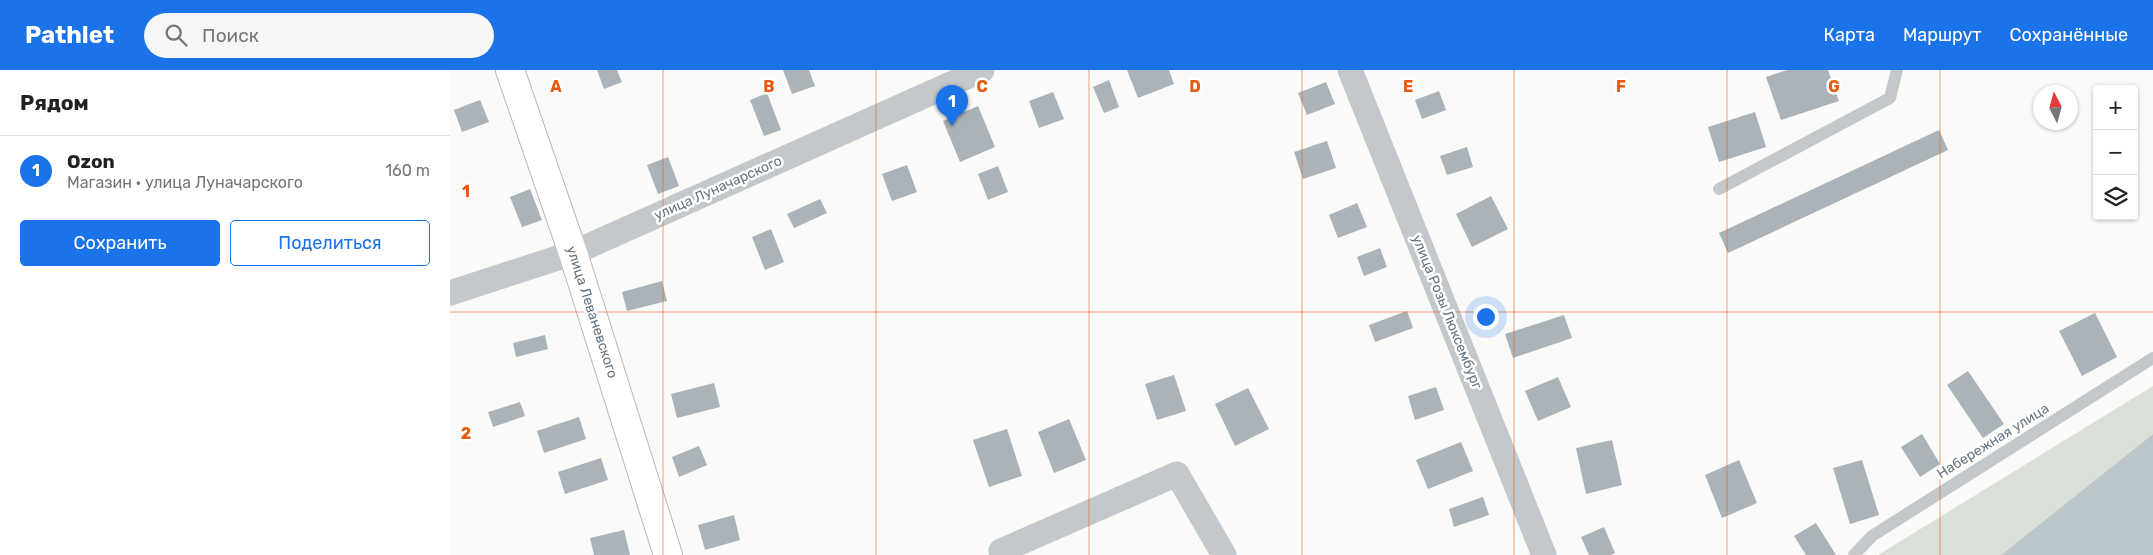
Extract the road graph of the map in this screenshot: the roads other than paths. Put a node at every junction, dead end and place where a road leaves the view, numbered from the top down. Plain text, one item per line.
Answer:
1 (510, 70) edge
2 (982, 70) edge
3 (1350, 70) edge
4 (1897, 70) edge
5 (1718, 189) dead end
6 (573, 253) junction
7 (450, 293) edge
8 (2153, 358) edge
9 (1001, 551) dead end
10 (668, 555) edge
11 (1224, 555) edge
12 (1544, 555) edge
13 (1854, 555) edge

1 - 6 street, улица Леваневского
2 - 6 street, улица Луначарского
3 - 12 street, улица Розы Люксембург
4 - 5 lane
6 - 7 street, улица Луначарского
6 - 10 street, улица Леваневского
8 - 13 lane, Набережная улица
9 - 11 street

